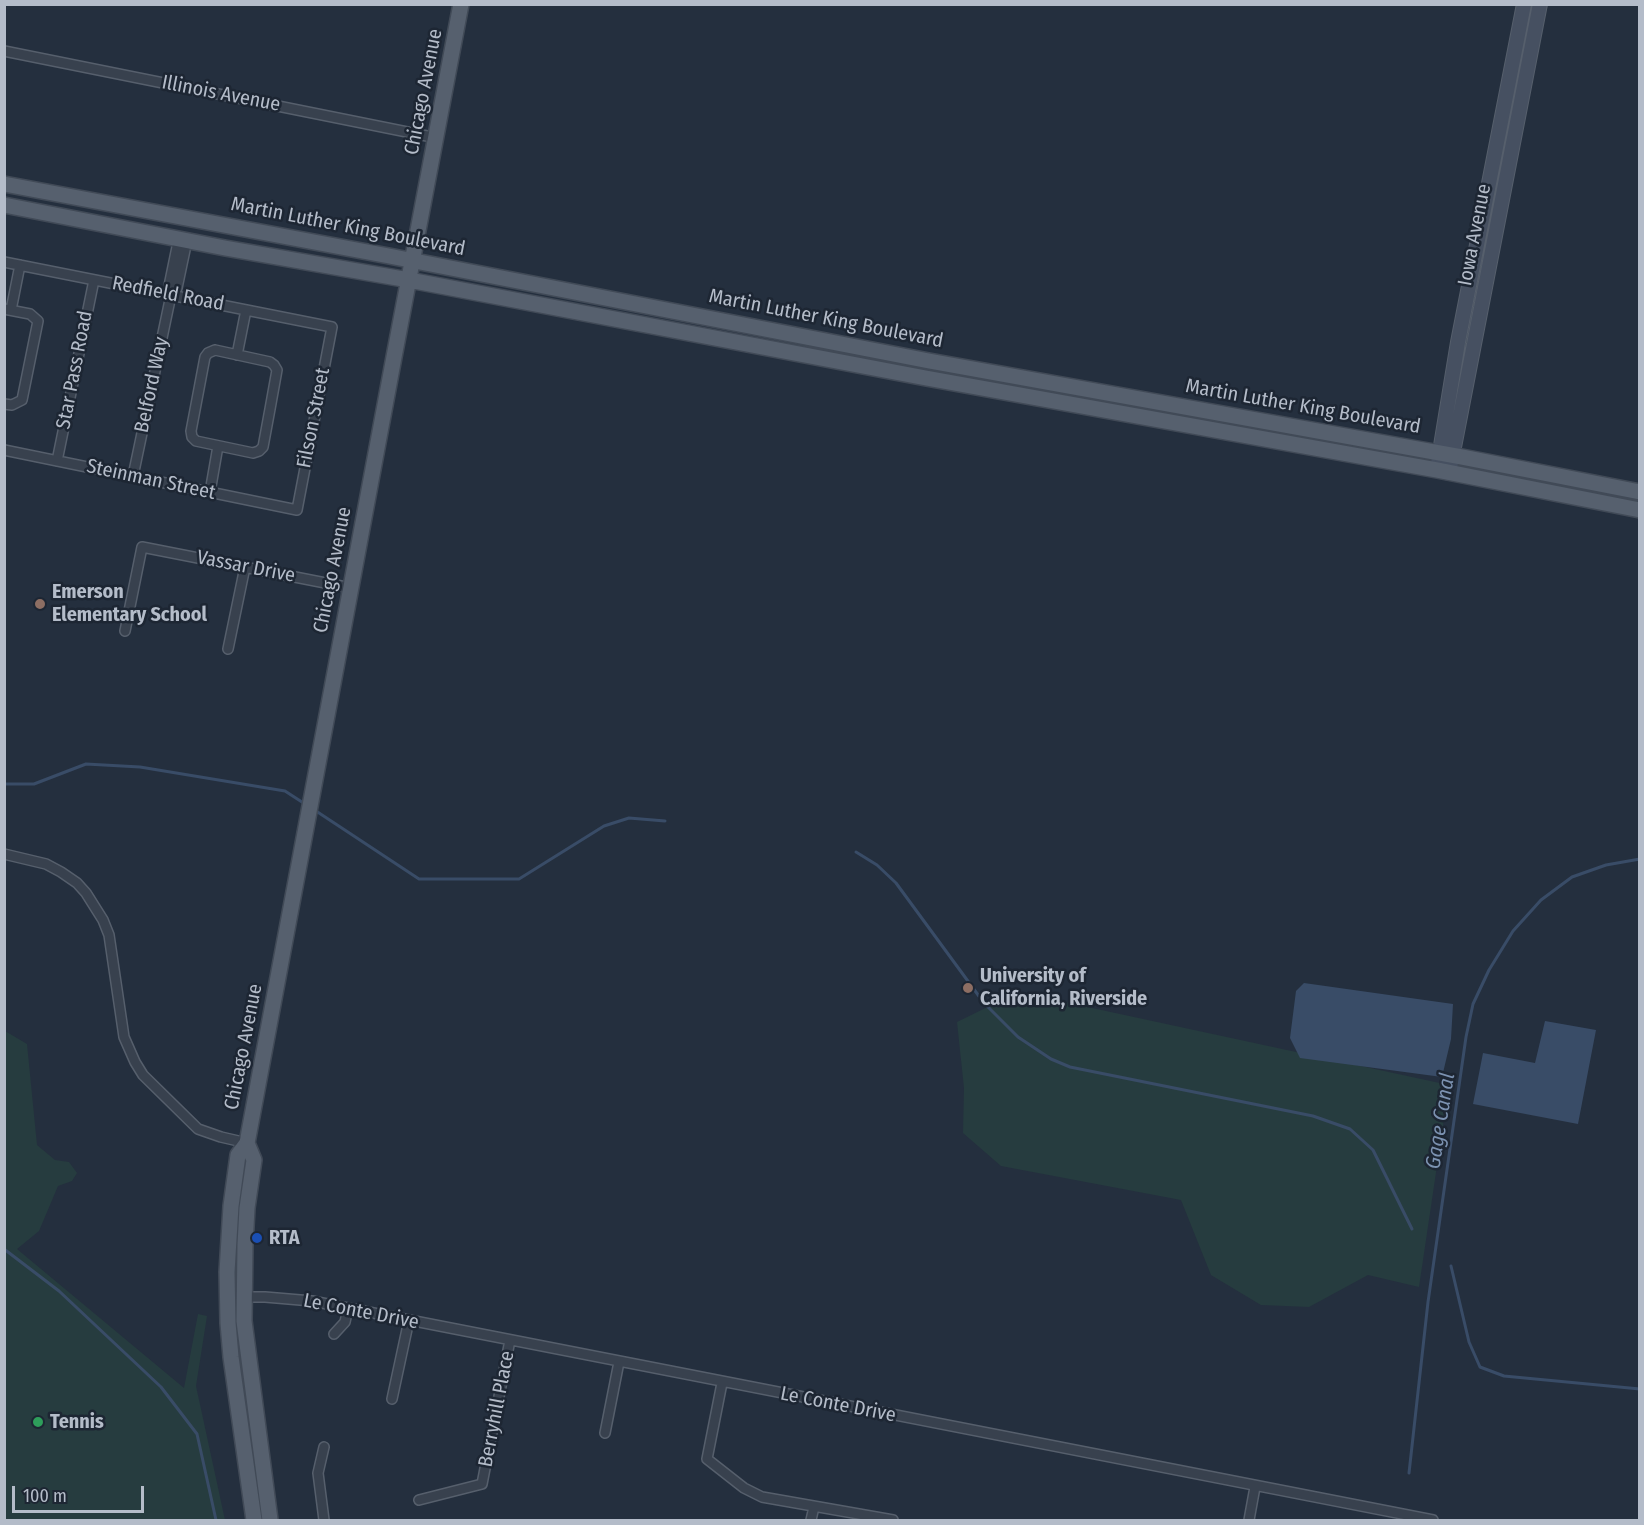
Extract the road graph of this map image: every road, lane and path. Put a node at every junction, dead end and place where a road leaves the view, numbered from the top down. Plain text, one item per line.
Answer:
1 (1524, 4) edge
2 (1540, 4) edge
3 (459, 5) edge
4 (4, 51) edge
5 (437, 138) junction
6 (4, 184) edge
7 (4, 205) edge
8 (182, 240) junction
9 (413, 261) junction
10 (4, 262) edge
11 (20, 265) junction
12 (94, 280) junction
13 (409, 280) junction
14 (171, 295) junction
15 (8, 309) edge
16 (246, 310) junction
17 (332, 327) joint
18 (237, 355) junction
19 (4, 404) edge
20 (218, 446) junction
21 (4, 450) edge
22 (1445, 454) junction
23 (57, 461) junction
24 (1443, 472) junction
25 (133, 476) junction
26 (210, 492) junction
27 (1640, 492) edge
28 (297, 510) joint
29 (1640, 510) edge
30 (245, 567) junction
31 (351, 588) junction
32 (125, 631) dead end
33 (228, 649) dead end
34 (4, 854) edge
35 (247, 1143) junction
36 (230, 1229) junction
37 (243, 1298) junction
38 (348, 1308) junction
39 (409, 1320) junction
40 (228, 1323) junction
41 (334, 1334) dead end
42 (510, 1340) junction
43 (619, 1362) junction
44 (722, 1383) junction
45 (392, 1399) dead end
46 (605, 1433) dead end
47 (324, 1447) dead end
48 (1255, 1487) junction
49 (419, 1500) dead end
50 (814, 1507) junction
51 (254, 1521) edge
52 (270, 1521) edge
53 (324, 1521) edge
54 (811, 1521) edge
55 (893, 1521) edge
56 (1249, 1521) edge
57 (1433, 1521) edge

1 - 22 street, Iowa Avenue
2 - 22 street, Iowa Avenue
3 - 5 main road, Chicago Avenue
4 - 5 street, Illinois Avenue
5 - 9 main road, Chicago Avenue
6 - 9 main road, Martin Luther King Boulevard
7 - 8 main road, Martin Luther King Boulevard
8 - 13 main road, Martin Luther King Boulevard
8 - 14 street, Belford Way
9 - 13 main road, Chicago Avenue
9 - 22 main road, Martin Luther King Boulevard
10 - 11 street, Redfield Road
11 - 12 street, Redfield Road
11 - 15 street
12 - 14 street, Redfield Road
12 - 23 street, Star Pass Road
13 - 24 main road, Martin Luther King Boulevard
13 - 31 main road, Chicago Avenue
14 - 16 street, Redfield Road
14 - 25 street, Belford Way
15 - 19 street
16 - 17 street, Redfield Road
16 - 18 street
17 - 28 street, Filson Street
18 - 20 street
18 - 20 street
20 - 26 street
21 - 23 street, Steinman Street
22 - 24 street, Iowa Avenue
22 - 27 main road, Martin Luther King Boulevard
23 - 25 street, Steinman Street
24 - 29 main road, Martin Luther King Boulevard
25 - 26 street, Steinman Street
26 - 28 street, Steinman Street
30 - 31 street, Vassar Drive
30 - 32 street, Vassar Drive
30 - 33 street
31 - 35 main road, Chicago Avenue
34 - 35 street
35 - 36 main road, Chicago Avenue
35 - 37 main road, Chicago Avenue
36 - 37 main road
36 - 40 main road, Chicago Avenue
37 - 38 street, Le Conte Drive
37 - 40 main road
37 - 52 main road, Chicago Avenue
38 - 39 street, Le Conte Drive
38 - 41 street
39 - 42 street, Le Conte Drive
39 - 45 street
40 - 51 main road, Chicago Avenue
42 - 43 street, Le Conte Drive
42 - 49 street, Berryhill Place
43 - 44 street, Le Conte Drive
43 - 46 street
44 - 48 street, Le Conte Drive
44 - 50 street
47 - 53 street
48 - 56 street
48 - 57 street, Le Conte Drive
50 - 54 street
50 - 55 street

